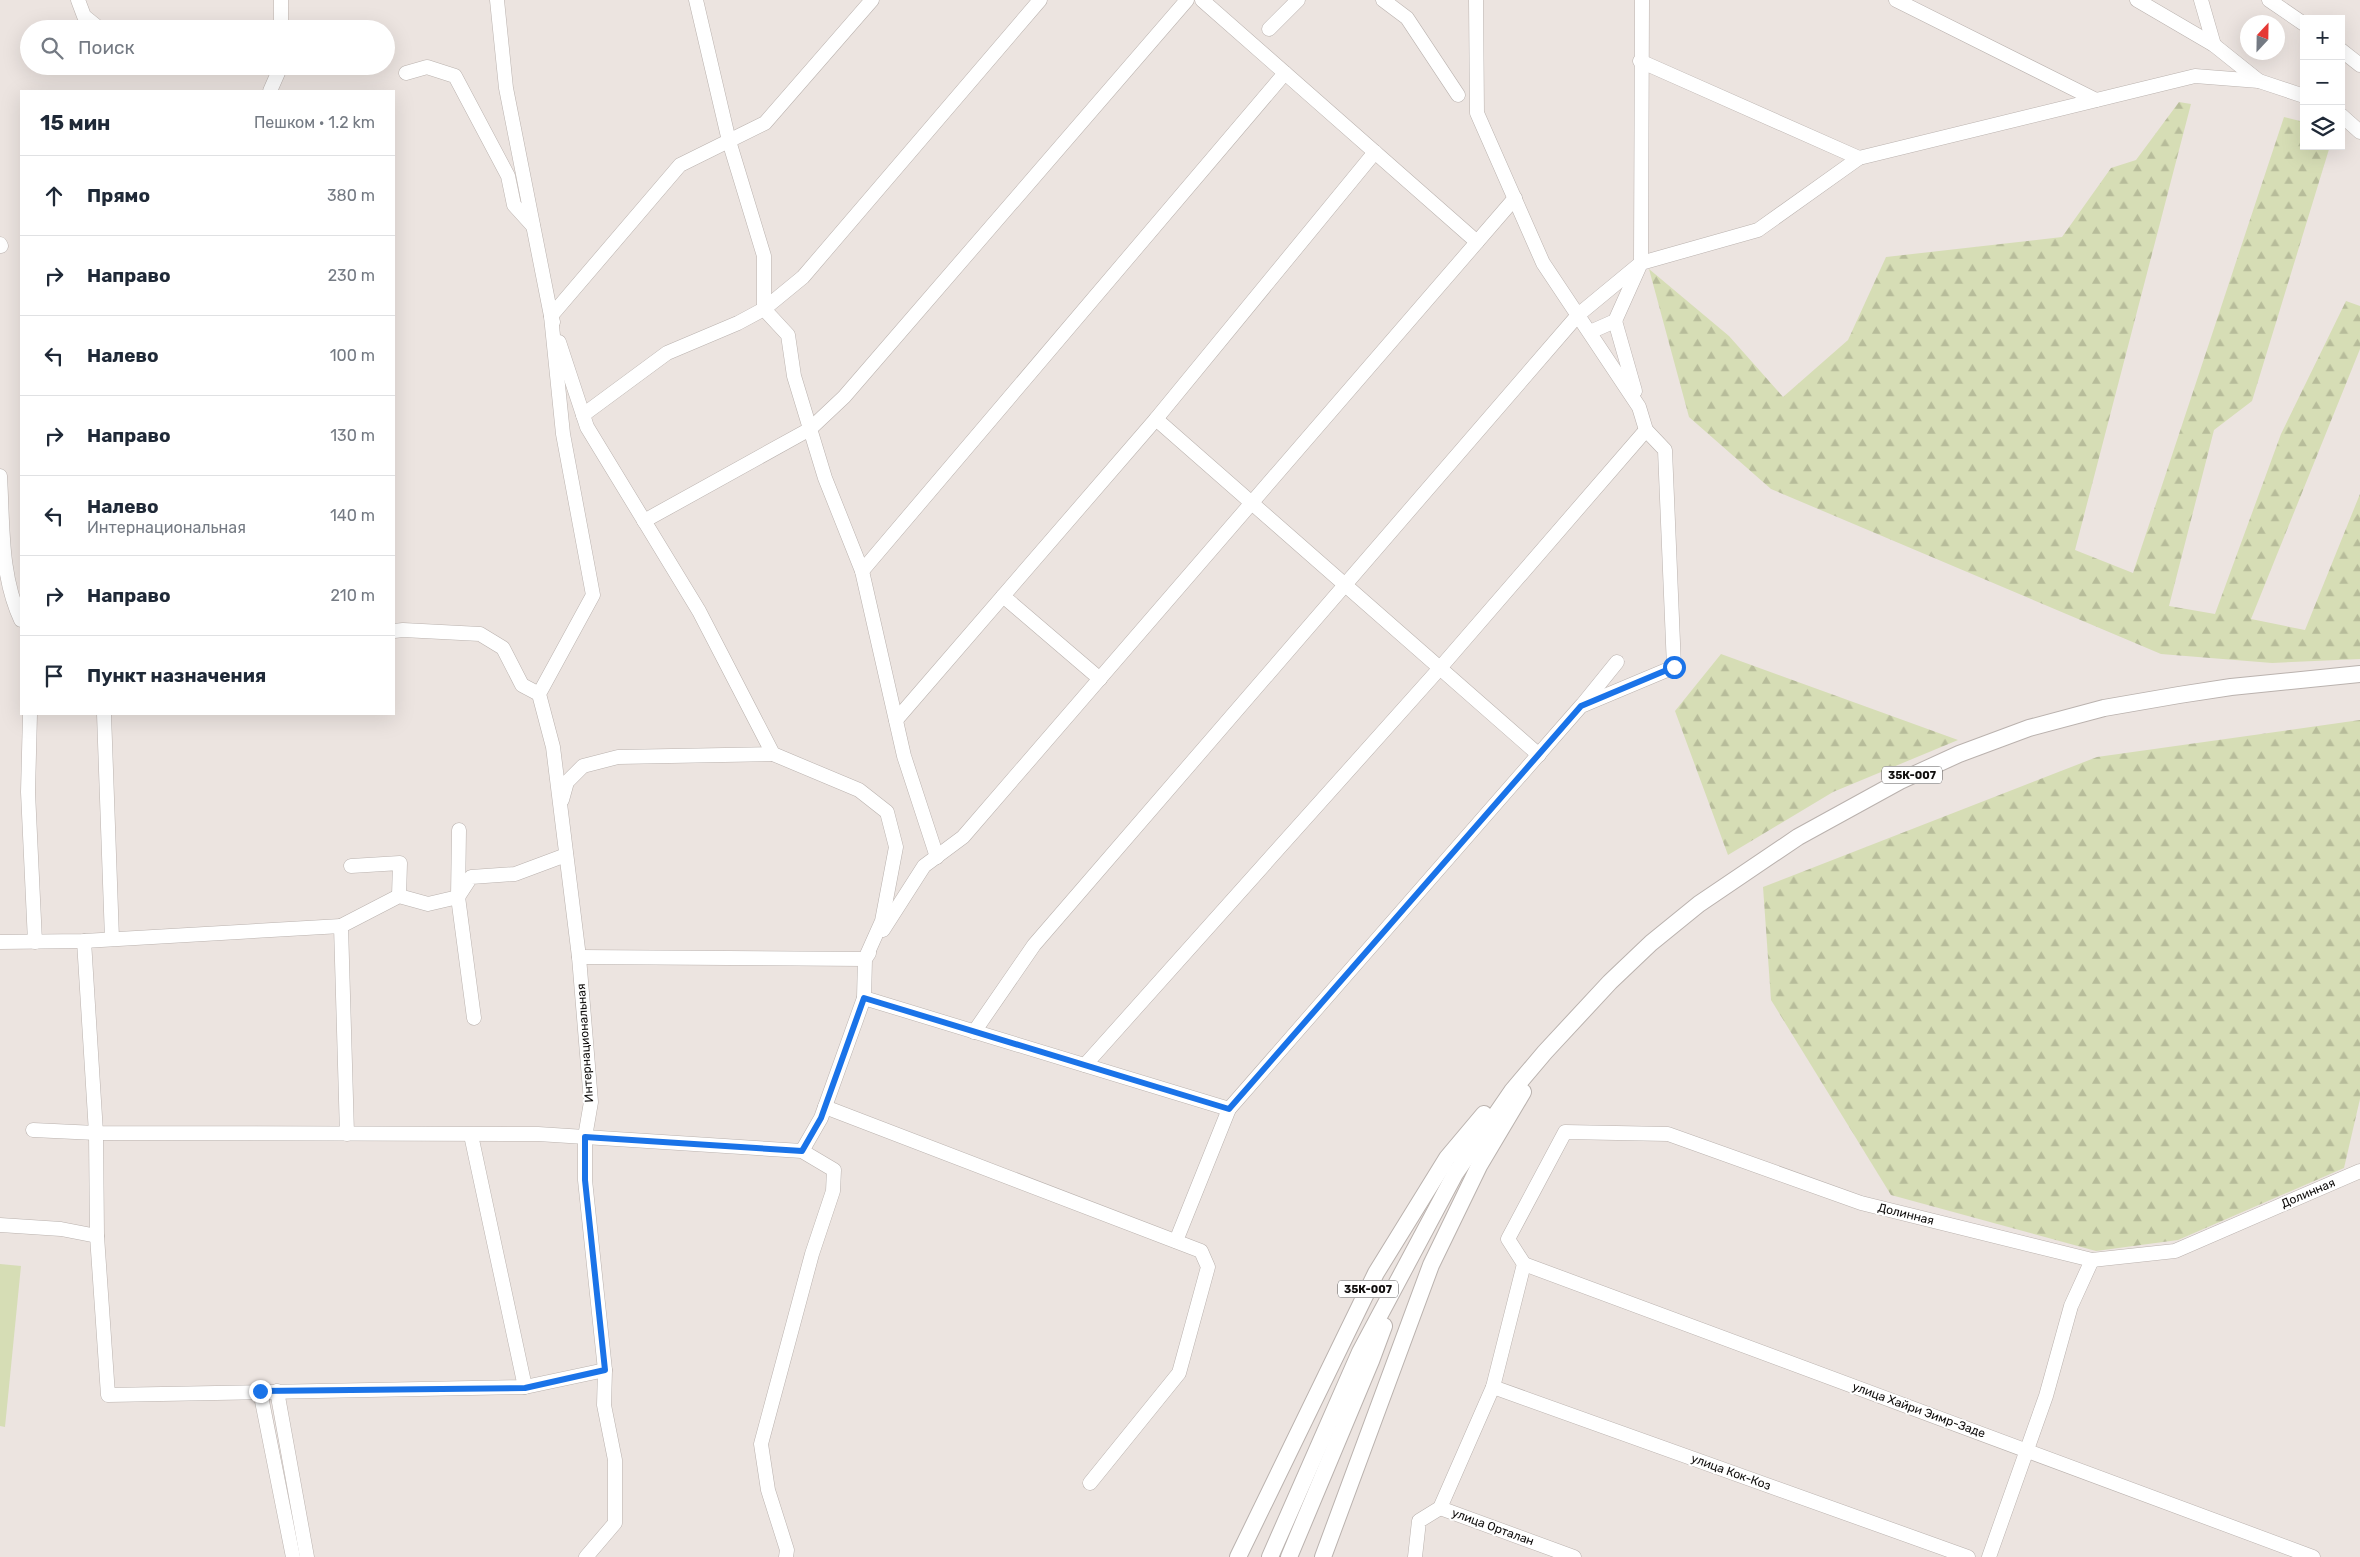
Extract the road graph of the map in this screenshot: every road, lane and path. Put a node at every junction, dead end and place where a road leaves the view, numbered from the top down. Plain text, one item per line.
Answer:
1 (78, 0) edge
2 (281, 0) edge
3 (497, 0) edge
4 (696, 0) edge
5 (872, 0) edge
6 (1040, 0) edge
7 (1187, 0) edge
8 (1202, 0) edge
9 (1298, 0) edge
10 (1383, 0) edge
11 (1476, 0) edge
12 (1642, 0) edge
13 (1896, 0) edge
14 (2138, 0) edge
15 (2269, 0) edge
16 (2205, 3) edge
17 (89, 20) edge
18 (281, 20) edge
19 (2300, 21) edge
20 (1269, 29) dead end
21 (2214, 45) junction
22 (2345, 53) edge
23 (1640, 61) junction
24 (2360, 64) edge
25 (406, 73) dead end
26 (1284, 73) junction
27 (277, 75) edge
28 (2260, 81) junction
29 (270, 90) edge
30 (1458, 95) dead end
31 (2300, 95) edge
32 (2096, 100) junction
33 (2345, 119) edge
34 (2360, 132) edge
35 (729, 141) junction
36 (1374, 152) junction
37 (1859, 158) junction
38 (1515, 198) junction
39 (533, 227) junction
40 (1478, 242) junction
41 (1641, 263) junction
42 (764, 308) junction
43 (1578, 315) junction
44 (551, 316) junction
45 (1615, 320) junction
46 (1590, 332) junction
47 (583, 415) junction
48 (1156, 419) junction
49 (810, 429) junction
50 (1646, 430) junction
51 (0, 476) edge
52 (1252, 503) junction
53 (644, 521) junction
54 (862, 571) junction
55 (1345, 585) junction
56 (1003, 596) junction
57 (20, 618) edge
58 (395, 631) edge
59 (1617, 662) dead end
60 (1440, 668) junction
61 (2360, 674) edge
62 (1100, 679) junction
63 (539, 694) junction
64 (1581, 706) junction
65 (30, 715) edge
66 (104, 715) edge
67 (896, 720) junction
68 (773, 754) junction
69 (1538, 755) junction
70 (561, 807) junction
71 (459, 830) dead end
72 (566, 855) junction
73 (936, 857) junction
74 (351, 866) dead end
75 (399, 896) junction
76 (458, 897) junction
77 (341, 926) junction
78 (112, 939) junction
79 (84, 941) junction
80 (0, 942) edge
81 (35, 942) junction
82 (579, 957) junction
83 (865, 959) junction
84 (864, 998) junction
85 (474, 1018) dead end
86 (974, 1032) junction
87 (1545, 1052) junction
88 (1085, 1066) junction
89 (825, 1107) junction
90 (1229, 1109) junction
91 (33, 1130) dead end
92 (96, 1133) junction
93 (347, 1134) junction
94 (471, 1135) junction
95 (585, 1137) junction
96 (802, 1151) junction
97 (2360, 1171) edge
98 (0, 1226) edge
99 (97, 1236) junction
100 (1176, 1241) junction
101 (2092, 1260) junction
102 (1524, 1264) junction
103 (1404, 1269) junction
104 (605, 1370) junction
105 (1494, 1387) junction
106 (525, 1388) junction
107 (260, 1391) junction
108 (277, 1391) junction
109 (2029, 1450) junction
110 (1090, 1483) dead end
111 (1440, 1508) junction
112 (293, 1557) edge
113 (307, 1557) edge
114 (586, 1557) edge
115 (786, 1557) edge
116 (1238, 1557) edge
117 (1270, 1557) edge
118 (1289, 1557) edge
119 (1323, 1557) edge
120 (1415, 1557) edge
121 (1574, 1557) edge
122 (1968, 1557) edge
123 (1989, 1557) edge
124 (2313, 1557) edge

1 - 17 street
2 - 18 street
3 - 39 street
4 - 35 street
5 - 35 street
6 - 42 street
7 - 49 street
8 - 26 street
9 - 20 street
10 - 30 street
11 - 38 street
12 - 23 street
13 - 32 street
14 - 21 street
15 - 19 street
16 - 21 street
21 - 28 street
22 - 24 street
23 - 37 street
23 - 41 street
25 - 39 street
26 - 36 street
26 - 54 street
27 - 29 street
28 - 31 street
28 - 32 street
32 - 37 street
33 - 34 street
35 - 42 street
35 - 44 street
36 - 40 street
36 - 48 street
37 - 41 street
38 - 40 street
38 - 43 street
39 - 44 street
40 - 52 street
41 - 43 street
41 - 45 street
42 - 47 street
42 - 49 street
43 - 46 street
43 - 55 street
44 - 47 street
44 - 63 street
45 - 46 street
45 - 50 street
46 - 50 street
47 - 53 street
48 - 52 street
48 - 56 street
49 - 53 street
49 - 54 street
50 - 60 street
50 - 64 street
51 - 57 street
52 - 55 street
52 - 62 street
53 - 68 street
54 - 67 street
55 - 60 street
55 - 86 street
56 - 62 street
56 - 67 street
58 - 63 street
59 - 64 street
60 - 69 street
60 - 88 street
61 - 87 main road, 35К-007
62 - 73 street
63 - 70 street, Интернациональная
64 - 69 street
65 - 81 street
66 - 78 street
67 - 73 street
68 - 70 street
68 - 83 street
69 - 90 street
70 - 72 street, Интернациональная
71 - 76 street
72 - 76 street
72 - 82 street, Интернациональная
73 - 83 street
74 - 75 street
75 - 76 street
75 - 77 street
76 - 85 street
77 - 78 street
77 - 93 street
78 - 79 street
79 - 81 street
79 - 92 street
80 - 81 street
82 - 83 street
82 - 95 street, Интернациональная
83 - 84 street
84 - 86 street
84 - 89 street
86 - 88 street
87 - 103 main road, 35К-007
87 - 116 main road, 35К-007
87 - 119 main road, 35К-007
88 - 90 street
89 - 96 street
89 - 100 street
90 - 100 street
91 - 92 street
92 - 93 street
92 - 99 street
93 - 94 street
94 - 95 street
94 - 106 street
95 - 96 street
95 - 104 street, Интернациональная
96 - 115 street
97 - 101 street, Долинная
98 - 99 street
99 - 107 street
100 - 110 street
101 - 102 street, Долинная
101 - 109 street
102 - 105 street
102 - 109 street, улица Хайри Эимр-Заде
103 - 117 main road, 35К-007
103 - 118 main road, 35К-007
104 - 106 street
104 - 114 street, Интернациональная
105 - 111 street
105 - 122 street, улица Кок-Коз
106 - 108 street
107 - 108 street
107 - 112 street
108 - 113 street
109 - 123 street
109 - 124 street, улица Хайри Эимр-Заде
111 - 120 street
111 - 121 street, улица Орталан

